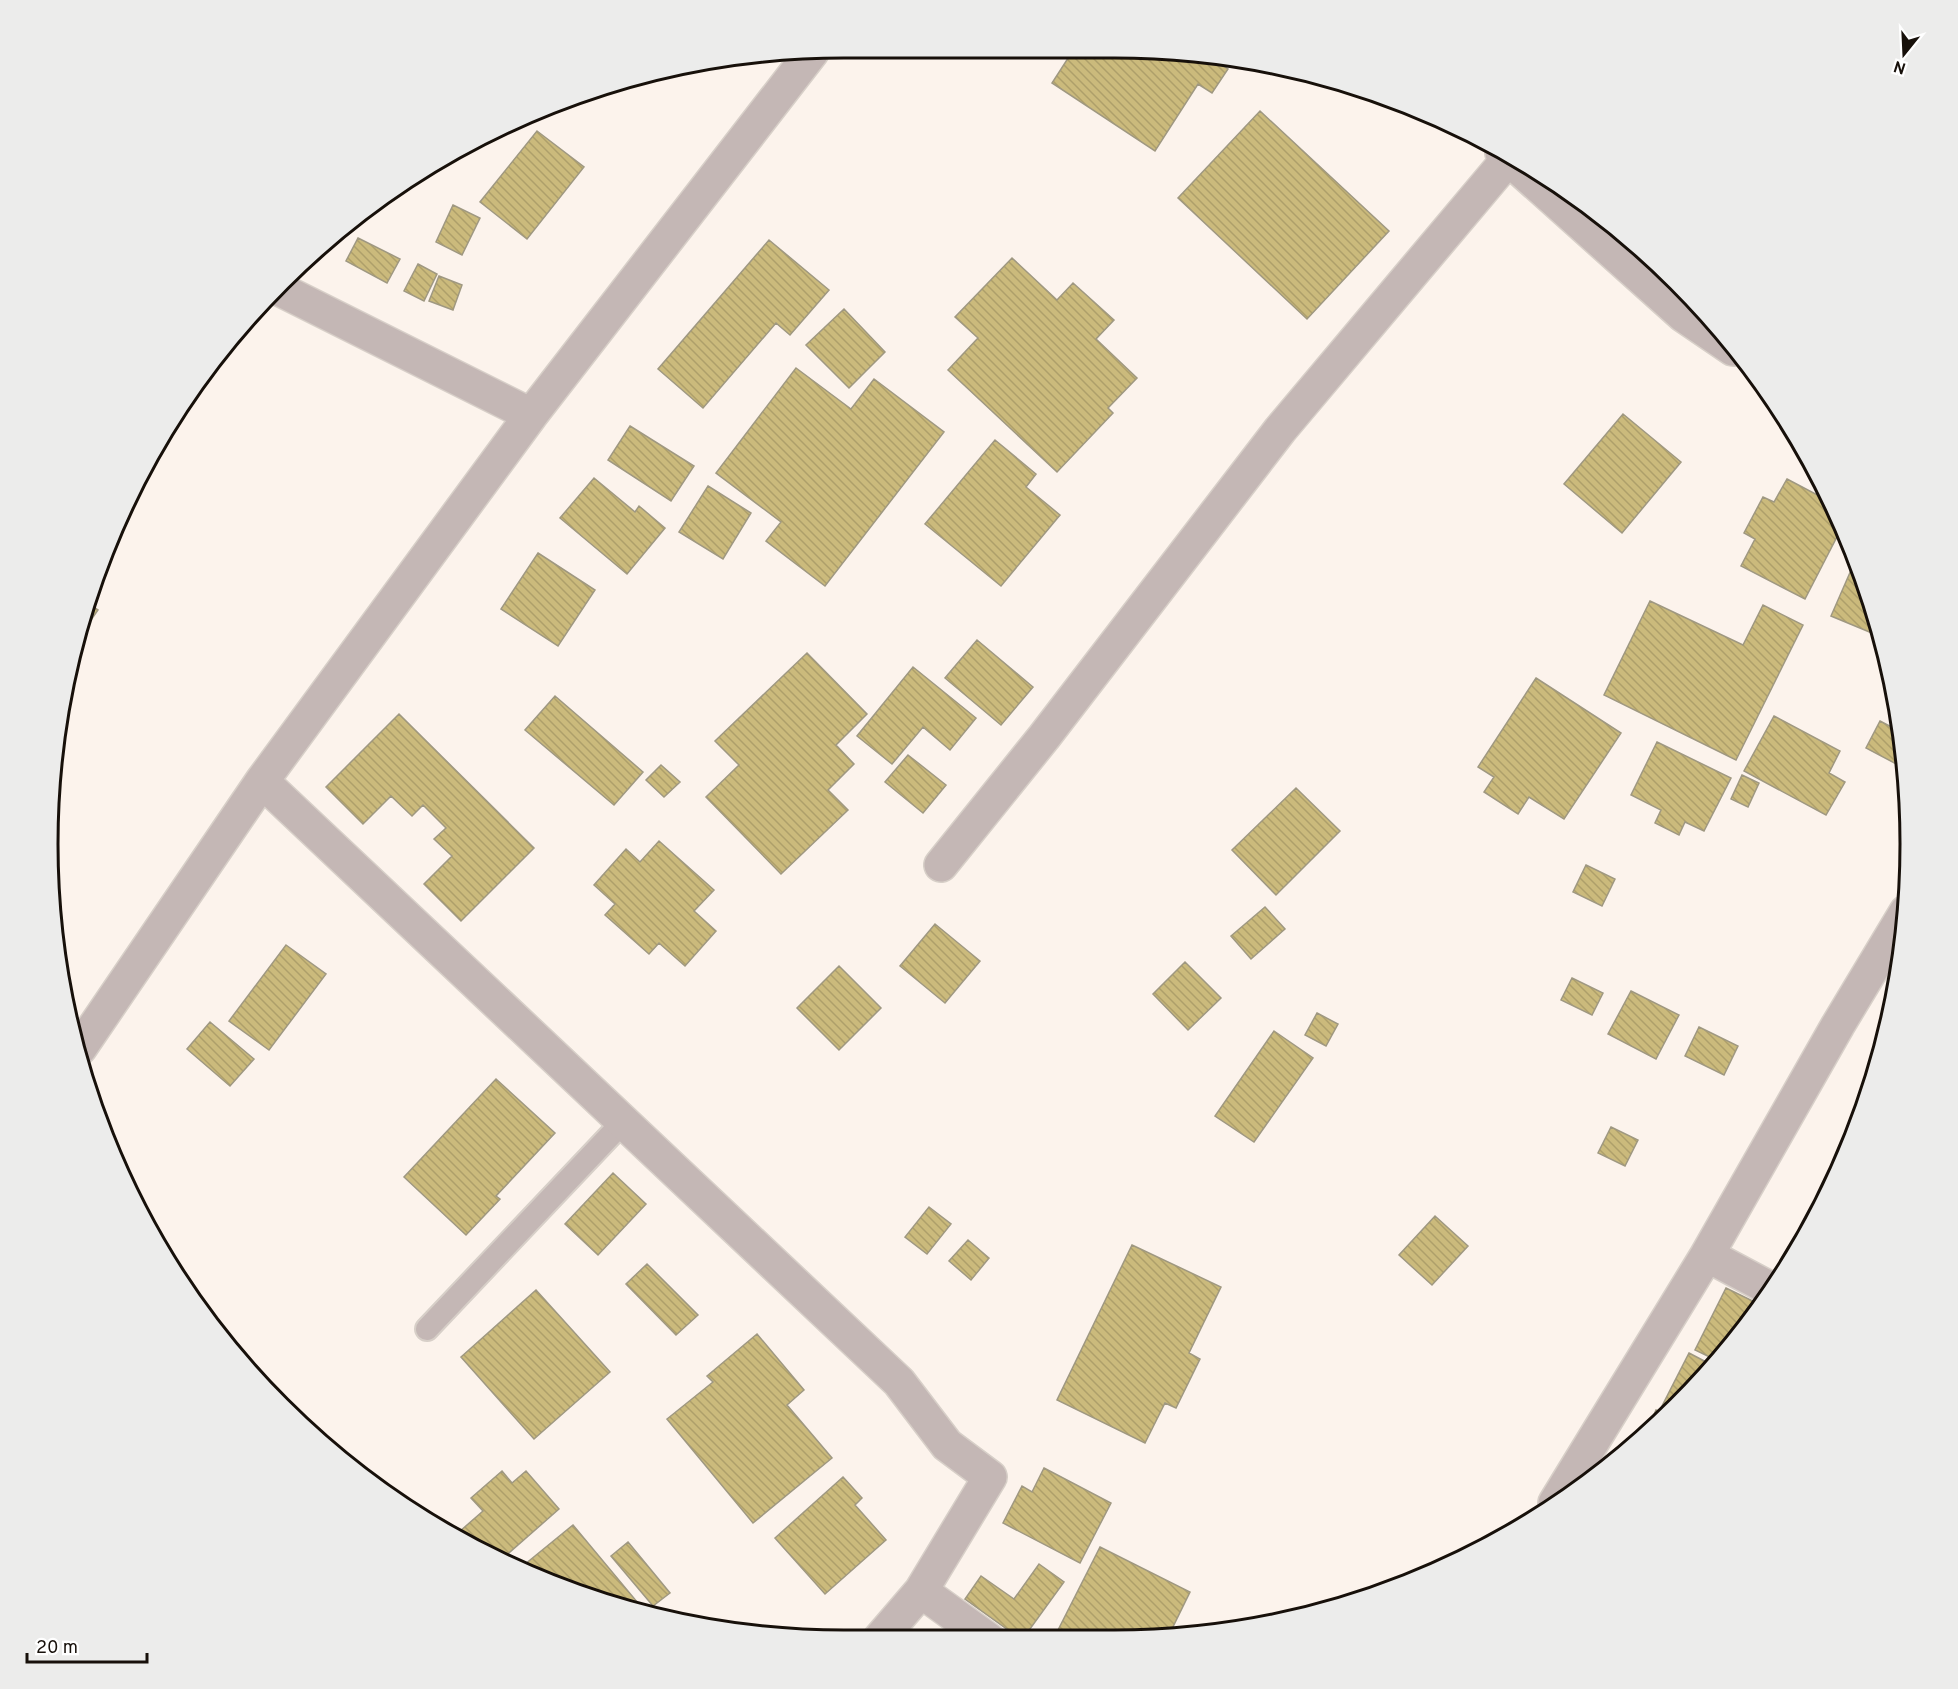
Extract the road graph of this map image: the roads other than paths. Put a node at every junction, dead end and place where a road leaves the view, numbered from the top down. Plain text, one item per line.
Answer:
1 (806, 59) edge
2 (1500, 161) edge
3 (1534, 181) edge
4 (286, 292) edge
5 (1710, 333) edge
6 (531, 415) junction
7 (262, 781) junction
8 (941, 865) dead end
9 (1895, 931) edge
10 (84, 1042) edge
11 (623, 1122) junction
12 (1707, 1255) junction
13 (1764, 1285) edge
14 (427, 1329) dead end
15 (1564, 1488) edge
16 (921, 1591) junction
17 (887, 1630) edge
18 (975, 1630) edge

1 - 6 street
2 - 8 street
3 - 5 street
4 - 6 street
6 - 7 street
7 - 10 street
7 - 11 street
9 - 12 street
11 - 14 lane
11 - 16 street
12 - 13 street
12 - 15 street
16 - 17 street
16 - 18 street

